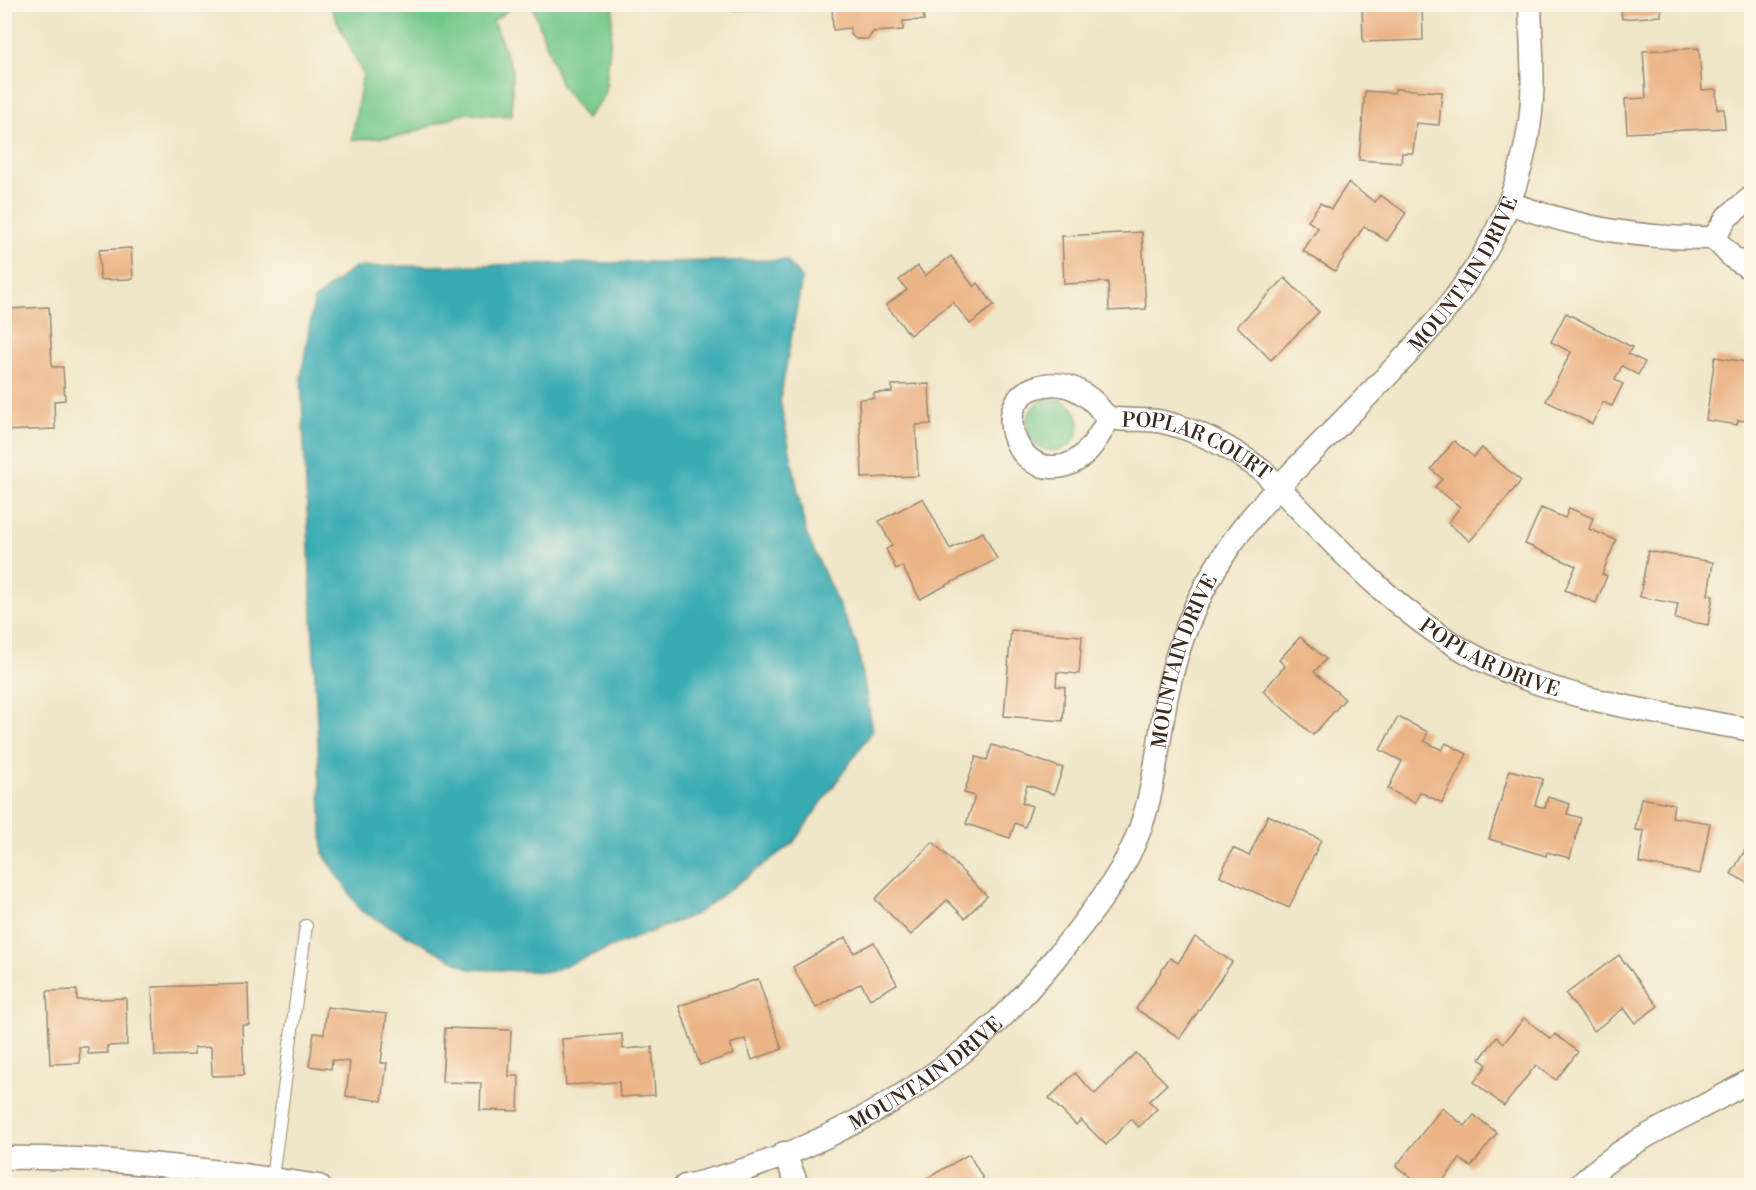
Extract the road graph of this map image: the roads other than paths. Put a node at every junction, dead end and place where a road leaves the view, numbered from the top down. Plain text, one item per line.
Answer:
1 (1530, 4) edge
2 (1752, 197) edge
3 (1509, 202) junction
4 (1714, 238) junction
5 (1752, 270) edge
6 (1109, 418) dead end
7 (1278, 487) junction
8 (1752, 730) edge
9 (306, 926) dead end
10 (1752, 1079) edge
11 (784, 1153) junction
12 (4, 1158) edge
13 (277, 1181) edge
14 (319, 1185) edge
15 (685, 1185) edge
16 (798, 1185) edge
17 (1579, 1185) edge

1 - 3 street, MOUNTAIN DRIVE
2 - 4 street
3 - 4 street
3 - 7 street, MOUNTAIN DRIVE
4 - 5 street
6 - 7 street, POPLAR COURT
7 - 8 street, POPLAR DRIVE
7 - 11 street, MOUNTAIN DRIVE
9 - 13 lane
10 - 17 street
11 - 15 street, MOUNTAIN DRIVE
11 - 16 street
12 - 13 street
13 - 14 street

